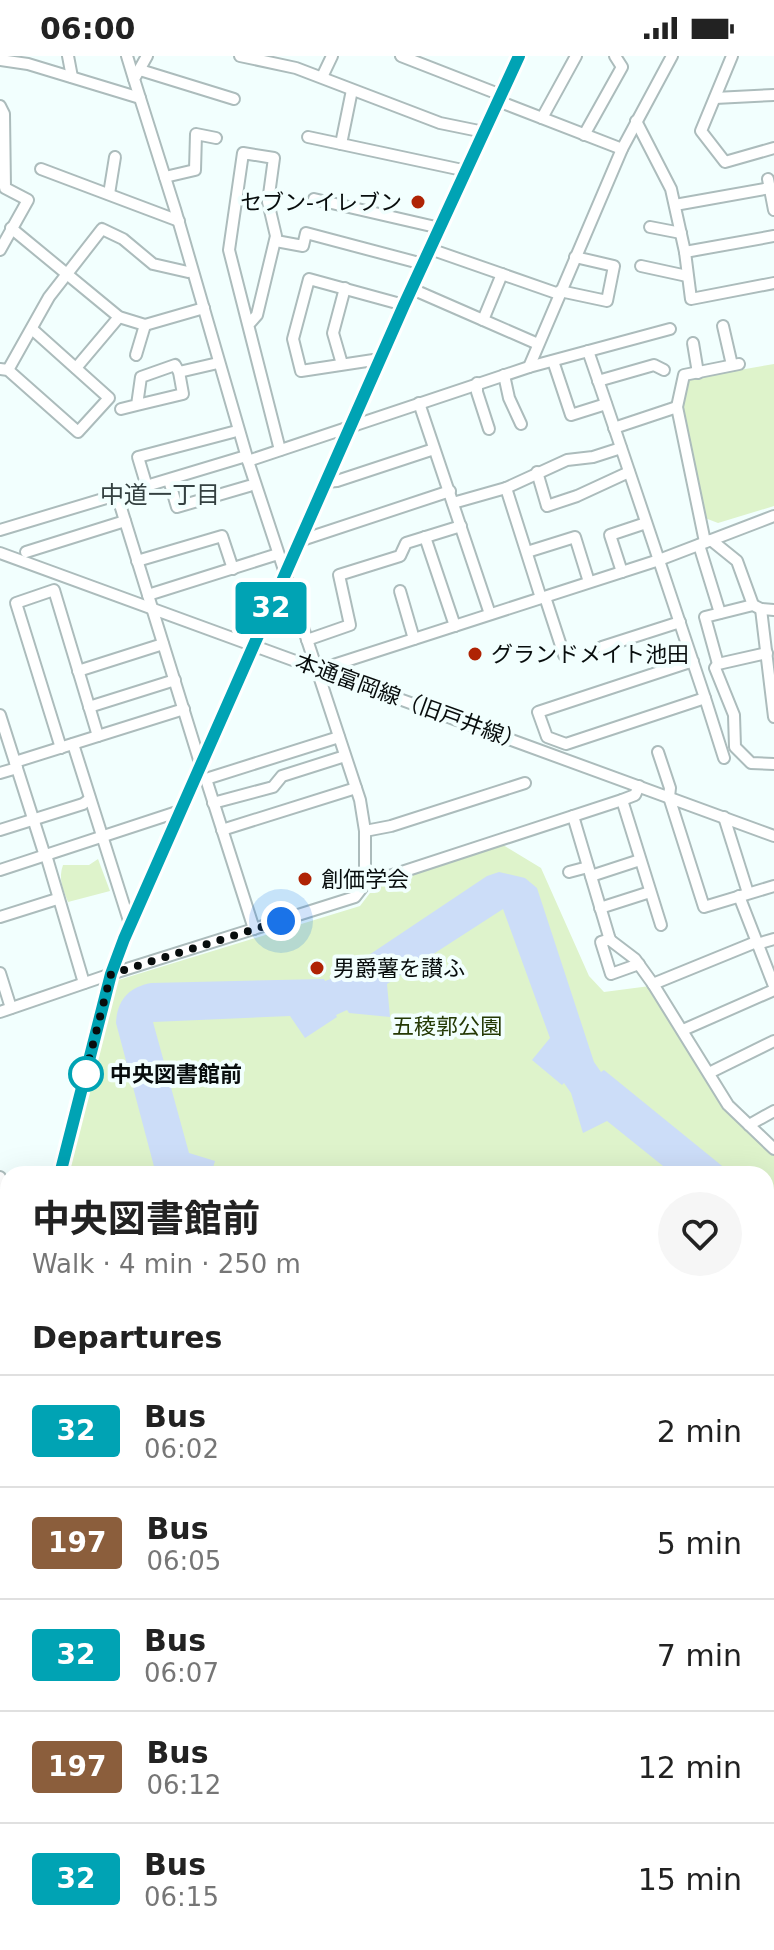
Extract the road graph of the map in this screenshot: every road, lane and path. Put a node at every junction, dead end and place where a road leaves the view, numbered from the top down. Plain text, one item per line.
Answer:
1 (68, 56) edge
2 (127, 56) edge
3 (147, 56) edge
4 (240, 56) edge
5 (332, 56) edge
6 (401, 56) edge
7 (519, 56) edge
8 (576, 56) edge
9 (615, 56) edge
10 (672, 56) edge
11 (732, 56) edge
12 (0, 60) edge
13 (277, 60) edge
14 (137, 74) junction
15 (72, 77) junction
16 (322, 77) junction
17 (352, 90) junction
18 (774, 95) edge
19 (140, 98) junction
20 (500, 98) junction
21 (715, 98) junction
22 (234, 99) dead end
23 (0, 106) edge
24 (542, 118) junction
25 (636, 121) junction
26 (484, 132) junction
27 (584, 135) junction
28 (308, 137) dead end
29 (216, 138) dead end
30 (341, 144) junction
31 (774, 148) edge
32 (622, 149) junction
33 (115, 157) dead end
34 (41, 169) dead end
35 (467, 171) junction
36 (165, 177) junction
37 (109, 194) junction
38 (314, 199) dead end
39 (675, 205) junction
40 (774, 210) edge
41 (179, 221) junction
42 (650, 227) dead end
43 (11, 228) junction
44 (440, 228) junction
45 (681, 233) junction
46 (774, 236) edge
47 (276, 241) junction
48 (430, 249) junction
49 (0, 250) edge
50 (685, 252) junction
51 (575, 257) junction
52 (423, 264) junction
53 (641, 266) dead end
54 (188, 272) dead end
55 (502, 274) junction
56 (68, 275) junction
57 (687, 276) junction
58 (774, 283) edge
59 (345, 288) junction
60 (412, 289) junction
61 (560, 293) junction
62 (404, 305) junction
63 (204, 308) junction
64 (119, 317) junction
65 (483, 320) junction
66 (249, 324) junction
67 (145, 325) junction
68 (723, 326) dead end
69 (32, 329) junction
70 (670, 329) dead end
71 (693, 343) dead end
72 (538, 344) junction
73 (588, 351) junction
74 (136, 355) dead end
75 (380, 359) junction
76 (553, 361) junction
77 (218, 363) junction
78 (342, 364) junction
79 (529, 367) junction
80 (76, 368) junction
81 (4, 370) edge
82 (664, 370) dead end
83 (179, 372) junction
84 (698, 373) junction
85 (504, 375) junction
86 (598, 381) junction
87 (477, 383) junction
88 (419, 403) junction
89 (606, 404) junction
90 (137, 405) junction
91 (677, 407) junction
92 (121, 409) dead end
93 (521, 424) dead end
94 (351, 427) junction
95 (614, 428) junction
96 (489, 429) dead end
97 (233, 432) dead end
98 (621, 448) junction
99 (434, 449) junction
100 (280, 450) junction
101 (247, 459) junction
102 (537, 472) junction
103 (629, 472) junction
104 (169, 480) junction
105 (326, 482) junction
106 (249, 486) dead end
107 (147, 487) junction
108 (506, 488) junction
109 (450, 491) junction
110 (117, 495) junction
111 (453, 503) junction
112 (774, 516) edge
113 (125, 521) junction
114 (646, 523) junction
115 (461, 526) junction
116 (0, 530) edge
117 (425, 537) junction
118 (302, 540) junction
119 (705, 542) junction
120 (26, 552) dead end
121 (527, 552) junction
122 (0, 553) edge
123 (278, 554) junction
124 (659, 560) junction
125 (137, 561) junction
126 (233, 569) junction
127 (622, 572) junction
128 (285, 576) junction
129 (589, 582) junction
130 (400, 591) dead end
131 (148, 595) junction
132 (543, 598) junction
133 (757, 607) junction
134 (152, 609) junction
135 (774, 610) edge
136 (720, 613) junction
137 (490, 614) junction
138 (680, 622) junction
139 (455, 626) junction
140 (414, 639) junction
141 (307, 640) junction
142 (163, 644) junction
143 (255, 645) junction
144 (602, 647) dead end
145 (767, 653) junction
146 (564, 655) dead end
147 (693, 661) junction
148 (718, 664) junction
149 (318, 670) junction
150 (78, 671) junction
151 (175, 680) junction
152 (705, 698) junction
153 (89, 707) junction
154 (184, 709) junction
155 (0, 715) edge
156 (774, 717) edge
157 (98, 736) junction
158 (339, 737) junction
159 (555, 741) junction
160 (73, 744) junction
161 (61, 748) junction
162 (658, 752) dead end
163 (550, 754) junction
164 (345, 756) junction
165 (724, 758) dead end
166 (774, 764) edge
167 (16, 765) junction
168 (0, 773) edge
169 (201, 773) junction
170 (525, 783) dead end
171 (639, 786) junction
172 (356, 788) junction
173 (669, 797) junction
174 (90, 799) junction
175 (622, 800) junction
176 (213, 803) junction
177 (180, 811) junction
178 (573, 816) junction
179 (724, 817) junction
180 (33, 819) junction
181 (0, 830) edge
182 (222, 830) junction
183 (365, 831) junction
184 (774, 836) edge
185 (102, 837) junction
186 (45, 856) junction
187 (640, 860) junction
188 (0, 870) edge
189 (589, 871) junction
190 (569, 872) dead end
191 (365, 884) junction
192 (774, 886) edge
193 (650, 892) junction
194 (744, 894) junction
195 (54, 900) dead end
196 (600, 908) junction
197 (0, 917) edge
198 (130, 924) junction
199 (661, 925) dead end
200 (254, 929) junction
201 (610, 939) junction
202 (774, 939) edge
203 (756, 943) junction
204 (639, 964) junction
205 (0, 973) edge
206 (111, 974) junction
207 (84, 983) junction
208 (653, 984) junction
209 (774, 988) edge
210 (11, 1008) junction
211 (0, 1012) edge
212 (683, 1030) junction
213 (774, 1041) edge
214 (709, 1073) junction
215 (774, 1111) edge
216 (749, 1125) junction
217 (773, 1147) edge
218 (62, 1166) edge

1 - 15 street
2 - 14 street
3 - 14 street
4 - 13 street
5 - 16 street
6 - 20 street
7 - 20 street
8 - 24 street
9 - 27 street
10 - 25 street
11 - 21 street
12 - 15 street
13 - 16 street
14 - 19 street
14 - 22 street
15 - 19 street
16 - 17 street
17 - 26 street
17 - 30 street
18 - 21 street
19 - 36 street
20 - 24 street
20 - 26 street
21 - 31 street
23 - 43 street
24 - 27 street
25 - 32 street
25 - 39 street
26 - 35 street
27 - 32 street
28 - 30 street
29 - 36 street
30 - 35 street
32 - 51 street
33 - 37 street
34 - 37 street
35 - 44 street
36 - 41 street
37 - 41 street
38 - 44 street
39 - 40 street
39 - 45 street
41 - 63 street
42 - 45 street
43 - 49 street
43 - 56 street
44 - 48 street
45 - 50 street
46 - 50 street
47 - 52 street
47 - 66 street
47 - 66 street
48 - 52 street
48 - 55 street
50 - 57 street
51 - 61 street
51 - 61 street
52 - 60 street
53 - 57 street
54 - 56 street
55 - 61 street
55 - 65 street
56 - 64 street
56 - 69 street
57 - 58 street
59 - 62 street
59 - 78 street
59 - 78 street
60 - 62 street
60 - 65 street
61 - 72 street
62 - 75 street
63 - 67 street
63 - 77 street
64 - 67 street
64 - 80 street
65 - 72 street
66 - 100 street
67 - 74 street
68 - 84 street
69 - 80 street
69 - 81 street
70 - 73 street
71 - 84 street
72 - 79 street
73 - 76 street
73 - 86 street
75 - 78 street
75 - 94 street
76 - 79 street
76 - 89 street
77 - 83 street
77 - 101 street
79 - 85 street
80 - 81 street
82 - 86 street
83 - 90 street
83 - 90 street
84 - 91 street
85 - 87 street
85 - 93 street
86 - 89 street
87 - 88 street
87 - 96 street
88 - 94 street
88 - 99 street
89 - 95 street
90 - 92 street
91 - 95 street
91 - 119 street
94 - 100 street
94 - 105 street
95 - 98 street
97 - 107 street
98 - 102 street
98 - 103 street
99 - 105 street
99 - 109 street
100 - 101 street
101 - 104 street
101 - 123 street
102 - 103 street
102 - 108 street
103 - 114 street
104 - 106 street
104 - 107 street
105 - 118 street
107 - 110 street
108 - 111 street
108 - 121 street
109 - 111 street
109 - 118 street
110 - 113 street
110 - 116 street
111 - 115 street
112 - 119 street
113 - 120 street
113 - 125 street
114 - 124 street
114 - 127 street
115 - 117 street
115 - 137 street
117 - 139 street
117 - 141 street
118 - 128 street
119 - 124 street
119 - 133 street
119 - 136 street
121 - 129 street
121 - 132 street
122 - 134 street, 本通富岡線（旧戸井線）
123 - 126 street
123 - 128 street
124 - 127 street
124 - 138 street
125 - 126 street
125 - 131 street
126 - 131 street
127 - 129 street
128 - 141 street
128 - 143 street
129 - 132 street
130 - 140 street
131 - 134 street
132 - 137 street
132 - 146 street
133 - 135 street
133 - 136 street
133 - 145 street
134 - 142 street
134 - 143 street, 本通富岡線（旧戸井線）
136 - 148 street
137 - 139 street
138 - 144 street
138 - 147 street
139 - 140 street
140 - 149 street
141 - 149 street
142 - 150 street
142 - 151 street
143 - 149 street, 本通富岡線（旧戸井線）
143 - 169 street
145 - 148 street
145 - 156 street
147 - 152 street
147 - 159 street
148 - 166 street
149 - 158 street
149 - 163 street, 本通富岡線（旧戸井線）
150 - 153 street
150 - 161 street
151 - 153 street
151 - 154 street
152 - 159 street
152 - 165 street
153 - 157 street
154 - 157 street
154 - 169 street
155 - 167 street
157 - 160 street
158 - 164 street
158 - 169 street
159 - 163 street
160 - 161 street
160 - 174 street
161 - 167 street
162 - 173 street
163 - 171 street, 本通富岡線（旧戸井線）
164 - 172 street
164 - 176 street
167 - 168 street
167 - 180 street
169 - 176 street
169 - 177 street
170 - 183 street
171 - 173 street, 本通富岡線（旧戸井線）
171 - 175 street
172 - 182 street
172 - 183 street
173 - 179 street, 本通富岡線（旧戸井線）
173 - 194 street
174 - 180 street
174 - 185 street
175 - 178 street
175 - 187 street
176 - 182 street
177 - 185 street
177 - 198 street
178 - 189 street
178 - 191 street
179 - 184 street, 本通富岡線（旧戸井線）
179 - 194 street
180 - 181 street
180 - 186 street
182 - 200 street
183 - 191 street
185 - 186 street
185 - 198 street
186 - 188 street
186 - 207 street
187 - 189 street
187 - 193 street
189 - 190 street
189 - 196 street
191 - 200 street
192 - 194 street
193 - 196 street
193 - 199 street
194 - 203 street
195 - 197 street
196 - 201 street
198 - 206 street
200 - 206 street
201 - 204 street
201 - 204 street
202 - 203 street
203 - 208 street
203 - 209 street
204 - 208 street
205 - 210 street
206 - 207 street
206 - 218 street
207 - 210 street
208 - 212 street
209 - 212 street
210 - 211 street
212 - 214 street
213 - 214 street
214 - 216 street
215 - 216 street
216 - 217 street

